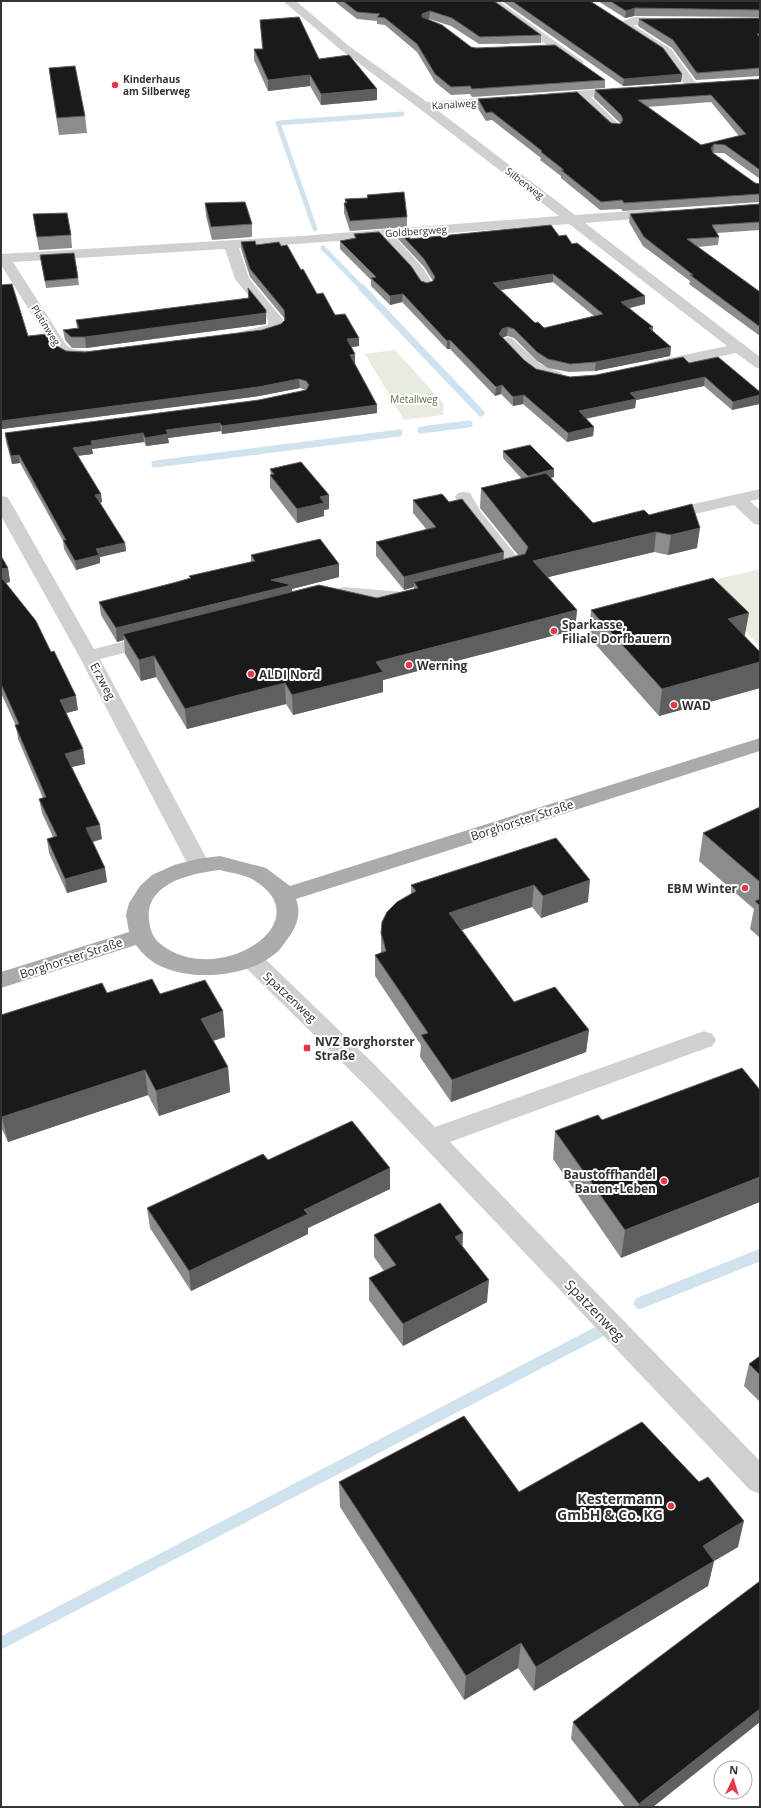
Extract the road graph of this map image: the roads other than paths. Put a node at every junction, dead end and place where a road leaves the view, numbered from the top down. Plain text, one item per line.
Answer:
1 (289, 1) edge
2 (492, 1) edge
3 (611, 17) edge
4 (682, 21) edge
5 (624, 24) junction
6 (556, 47) junction
7 (534, 48) edge
8 (588, 69) edge
9 (607, 83) dead end
10 (707, 85) edge
11 (692, 86) junction
12 (677, 87) edge
13 (640, 90) edge
14 (620, 92) junction
15 (580, 94) junction
16 (541, 97) edge
17 (518, 99) edge
18 (424, 106) junction
19 (615, 127) edge
20 (676, 212) edge
21 (572, 219) junction
22 (383, 233) junction
23 (231, 244) junction
24 (2, 258) edge
25 (426, 286) edge
26 (231, 336) edge
27 (508, 342) edge
28 (738, 348) junction
29 (101, 352) edge
30 (760, 364) edge
31 (640, 368) edge
32 (569, 380) edge
33 (760, 494) edge
34 (464, 497) dead end
35 (738, 499) junction
36 (1, 501) edge
37 (649, 520) edge
38 (760, 520) edge
39 (486, 576) edge
40 (433, 590) edge
41 (313, 600) edge
42 (166, 637) edge
43 (89, 656) junction
44 (760, 744) edge
45 (199, 865) junction
46 (285, 895) junction
47 (140, 936) junction
48 (251, 959) junction
49 (1, 980) edge
50 (704, 1040) dead end
51 (432, 1138) junction
52 (760, 1481) edge

1 - 18 street, Silberweg
2 - 6 street
3 - 5 street
4 - 5 street
5 - 11 street
6 - 7 street
6 - 8 street
9 - 14 street
10 - 11 street
11 - 12 street
13 - 14 street
14 - 15 street
15 - 16 street
15 - 19 street
17 - 18 street, Kanalweg
18 - 21 street, Silberweg
20 - 21 street, Goldbergweg
21 - 22 street, Goldbergweg
21 - 28 street, Silberweg
22 - 23 street, Goldbergweg
22 - 25 street
23 - 24 street, Goldbergweg
23 - 26 street
24 - 29 street, Platinweg
27 - 32 street
28 - 30 street, Silberweg
28 - 31 street
33 - 35 street
34 - 39 street
35 - 37 street
35 - 38 street
36 - 43 street, Erzweg
40 - 41 street
42 - 43 street
43 - 45 street, Erzweg
44 - 46 main road, Borghorster Straße
45 - 46 main road
45 - 47 main road
46 - 48 main road
47 - 48 main road
47 - 49 main road, Borghorster Straße
48 - 51 street, Spatzenweg
50 - 51 street
51 - 52 street, Spatzenweg

